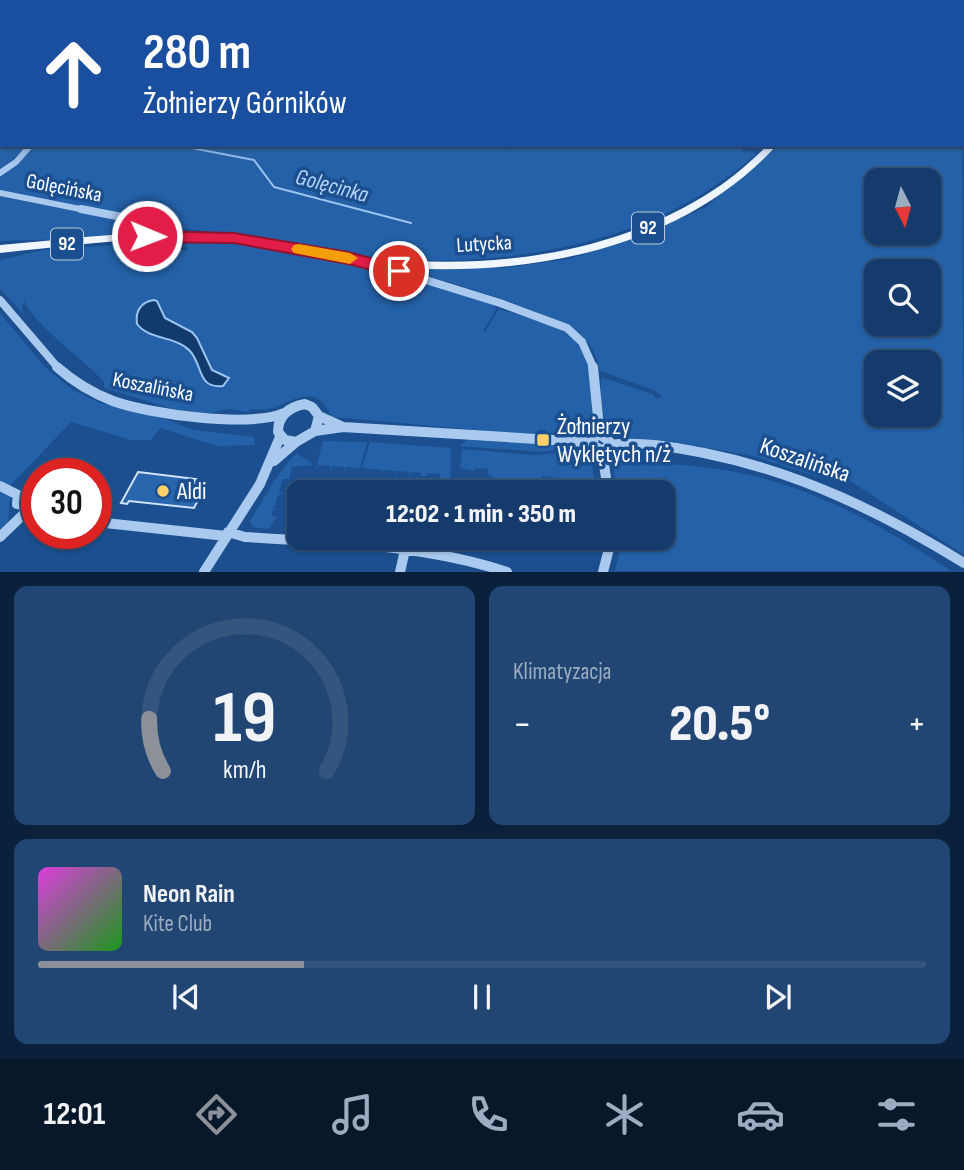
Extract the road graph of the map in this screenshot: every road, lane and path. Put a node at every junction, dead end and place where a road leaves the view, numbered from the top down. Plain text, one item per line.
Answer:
1 (29, 147) edge
2 (771, 147) edge
3 (0, 173) edge
4 (0, 193) edge
5 (146, 238) junction
6 (0, 249) edge
7 (415, 270) junction
8 (0, 300) edge
9 (284, 413) junction
10 (319, 416) junction
11 (255, 420) junction
12 (343, 427) junction
13 (315, 431) junction
14 (279, 434) junction
15 (601, 440) junction
16 (296, 442) junction
17 (270, 466) junction
18 (606, 480) edge
19 (0, 486) edge
20 (21, 505) edge
21 (21, 519) edge
22 (112, 523) edge
23 (227, 534) junction
24 (0, 537) edge
25 (287, 540) edge
26 (405, 550) joint
27 (609, 550) edge
28 (964, 563) edge
29 (204, 572) edge
30 (400, 572) edge
31 (507, 572) edge
32 (603, 572) edge

1 - 3 street
2 - 7 main road, Lutycka / 92
4 - 5 street, Golęcińska
5 - 6 main road, Lutycka / 92
5 - 7 main road, Lutycka / 92
7 - 15 street
8 - 11 street, Koszalińska
9 - 10 street
9 - 11 street, Koszalińska
9 - 14 street
10 - 12 street, Koszalińska
10 - 13 street
11 - 14 street, Koszalińska
12 - 13 street, Koszalińska
12 - 15 street, Koszalińska
13 - 16 street
14 - 16 street
14 - 17 street
15 - 18 street
15 - 28 street, Koszalińska
16 - 17 street
17 - 23 street
19 - 20 street
21 - 24 street
22 - 23 street
23 - 25 street
23 - 29 street
26 - 30 street
26 - 31 street
27 - 32 street

